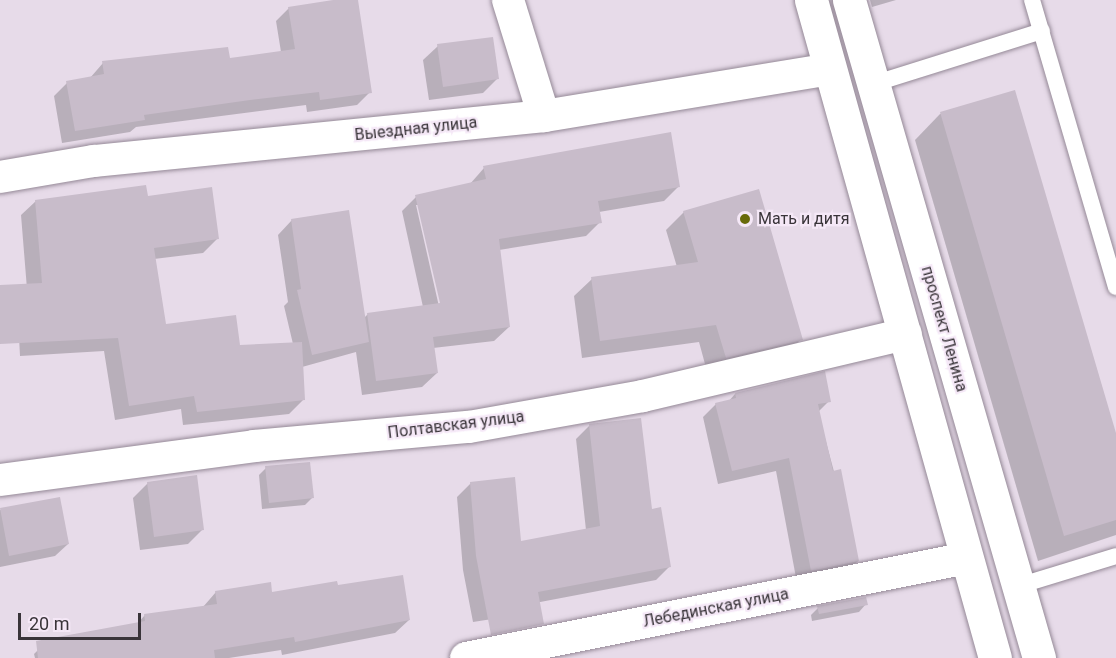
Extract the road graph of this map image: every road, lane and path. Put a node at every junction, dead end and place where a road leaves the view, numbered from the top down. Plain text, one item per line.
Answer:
1 (508, 0) edge
2 (811, 0) edge
3 (849, 0) edge
4 (1032, 0) edge
5 (1042, 31) junction
6 (830, 69) junction
7 (873, 84) junction
8 (544, 116) junction
9 (0, 177) edge
10 (1116, 287) edge
11 (906, 334) junction
12 (0, 480) edge
13 (1116, 556) edge
14 (967, 558) junction
15 (1018, 586) junction
16 (466, 658) edge
17 (995, 658) edge
18 (1039, 658) edge

1 - 8 street
2 - 6 main road
3 - 7 main road, проспект Ленина
4 - 5 lane
5 - 7 lane
5 - 10 lane
6 - 8 street, Выездная улица
6 - 11 main road
7 - 15 main road, проспект Ленина
8 - 9 street, Выездная улица
11 - 12 street, Полтавская улица
11 - 14 main road
13 - 15 lane
14 - 16 street, Лебединская улица
14 - 17 main road
15 - 18 main road, проспект Ленина

